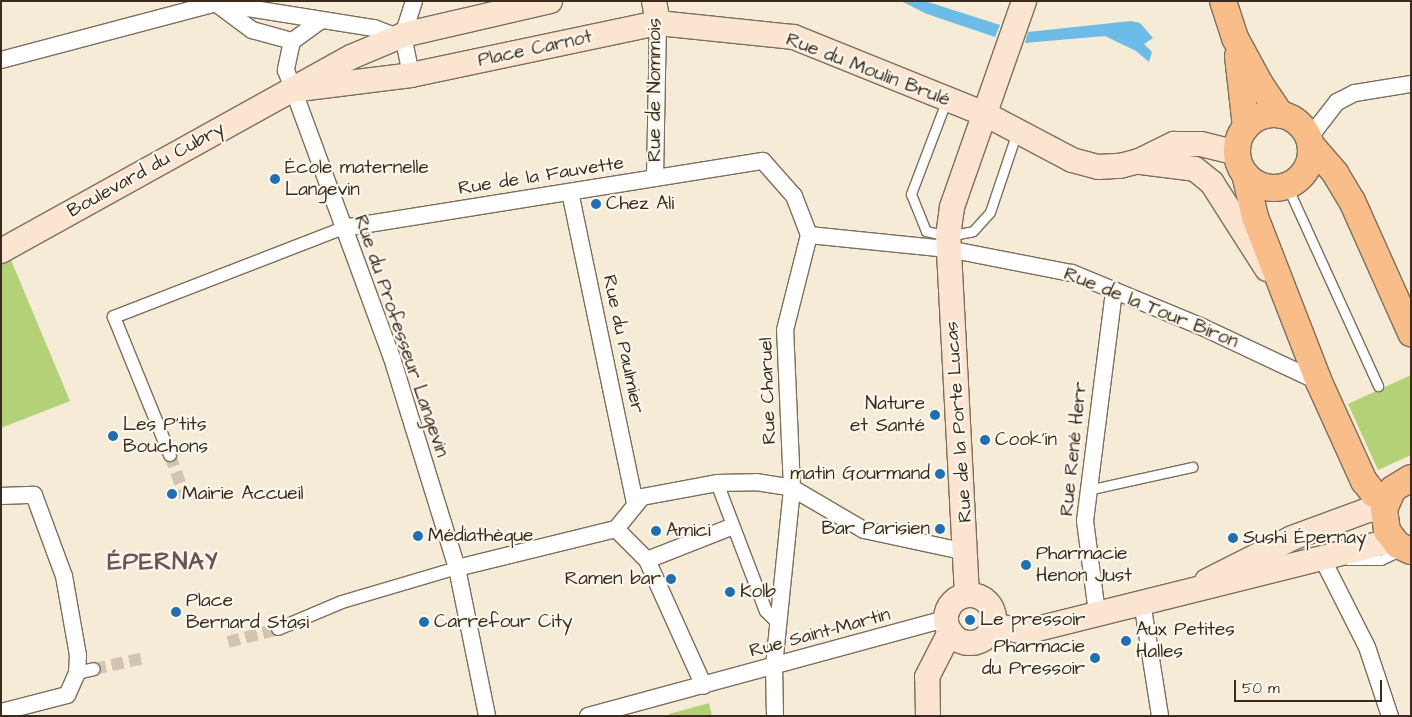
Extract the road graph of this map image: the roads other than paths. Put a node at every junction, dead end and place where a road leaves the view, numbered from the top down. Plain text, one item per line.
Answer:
1 (414, 1) edge
2 (550, 1) edge
3 (1024, 1) edge
4 (1223, 1) edge
5 (216, 3) junction
6 (656, 12) edge
7 (320, 21) junction
8 (400, 36) junction
9 (1235, 38) junction
10 (292, 41) junction
11 (1, 60) edge
12 (411, 74) junction
13 (1411, 84) edge
14 (291, 90) junction
15 (947, 99) junction
16 (987, 115) junction
17 (1281, 115) junction
18 (1246, 127) junction
19 (1017, 130) junction
20 (1310, 141) junction
21 (1139, 161) junction
22 (1241, 164) junction
23 (655, 178) junction
24 (1287, 186) junction
25 (570, 192) junction
26 (343, 228) junction
27 (810, 235) junction
28 (948, 243) junction
29 (1, 252) edge
30 (1114, 290) junction
31 (1290, 304) junction
32 (1411, 333) edge
33 (1319, 382) junction
34 (1378, 386) dead end
35 (170, 455) tunnel mouth
36 (1192, 467) dead end
37 (1411, 478) edge
38 (717, 483) junction
39 (792, 488) junction
40 (1088, 490) junction
41 (1, 496) edge
42 (635, 504) junction
43 (1385, 504) junction
44 (731, 527) junction
45 (616, 529) junction
46 (1405, 551) edge
47 (967, 552) junction
48 (1322, 558) junction
49 (647, 560) junction
50 (457, 568) junction
51 (1193, 590) junction
52 (967, 595) junction
53 (1142, 602) junction
54 (1097, 613) junction
55 (779, 624) junction
56 (994, 625) junction
57 (948, 626) junction
58 (278, 629) tunnel mouth
59 (774, 666) junction
60 (94, 670) tunnel mouth
61 (77, 673) junction
62 (704, 686) junction
63 (4, 713) edge
64 (484, 714) edge
65 (588, 716) edge
66 (775, 716) edge
67 (928, 716) edge
68 (1160, 716) edge
69 (1390, 716) edge

1 - 8 street
2 - 8 main road
3 - 16 main road, Rue de la Porte Lucas
4 - 9 main road
5 - 7 street
5 - 10 street
5 - 11 street
6 - 12 main road, Place Carnot
6 - 15 main road, Rue du Moulin Brulé
6 - 23 street, Rue de Nommois
7 - 8 street
7 - 10 street
8 - 12 street
8 - 14 main road
9 - 17 main road
9 - 18 main road
10 - 14 street
12 - 14 main road, Place Carnot
13 - 20 street
14 - 26 street, Rue du Professeur Langevin
14 - 29 main road, Boulevard du Cubry
15 - 16 main road, Rue du Moulin Brulé
15 - 28 lane
16 - 19 main road, Rue du Moulin Brulé
16 - 28 main road, Rue de la Porte Lucas
17 - 18 main road
17 - 20 main road
18 - 22 main road
19 - 21 main road, Rue du Moulin Brulé
19 - 28 lane
20 - 24 main road
20 - 32 main road
21 - 22 main road
21 - 31 main road
22 - 24 main road
22 - 31 main road
23 - 25 street, Rue de la Fauvette
23 - 27 street, Rue de la Fauvette
24 - 34 lane
25 - 26 street, Rue de la Fauvette
25 - 42 street, Rue du Paulmier
26 - 35 street, Rue de la Fauvette
26 - 50 street, Rue du Professeur Langevin
27 - 28 street
27 - 39 street, Rue Charuel
28 - 30 street, Rue de la Tour Biron
28 - 47 main road, Rue de la Porte Lucas
30 - 33 street, Rue de la Tour Biron
30 - 40 street, Rue René Herr
31 - 33 main road
33 - 43 main road
36 - 40 lane
37 - 43 main road
38 - 39 street
38 - 42 street
38 - 44 street
39 - 47 street
39 - 55 street, Rue Charuel
40 - 54 street, Rue René Herr
41 - 61 street
42 - 45 street
43 - 46 main road
43 - 51 main road
44 - 49 street
44 - 55 street
45 - 49 street
45 - 50 street
46 - 48 main road
47 - 52 main road, Rue de la Porte Lucas
48 - 51 main road
48 - 69 street
49 - 62 street
50 - 58 street
50 - 64 street, Rue du Professeur Langevin
51 - 53 main road
52 - 56 main road
52 - 57 main road
53 - 54 main road
53 - 68 street
54 - 56 main road
55 - 59 street, Rue Charuel
56 - 57 main road
57 - 59 street, Rue Saint-Martin
57 - 67 main road
59 - 62 street, Rue Saint-Martin
59 - 66 street, Rue Charuel
60 - 61 street
61 - 63 street
62 - 65 street, Rue Saint-Martin

